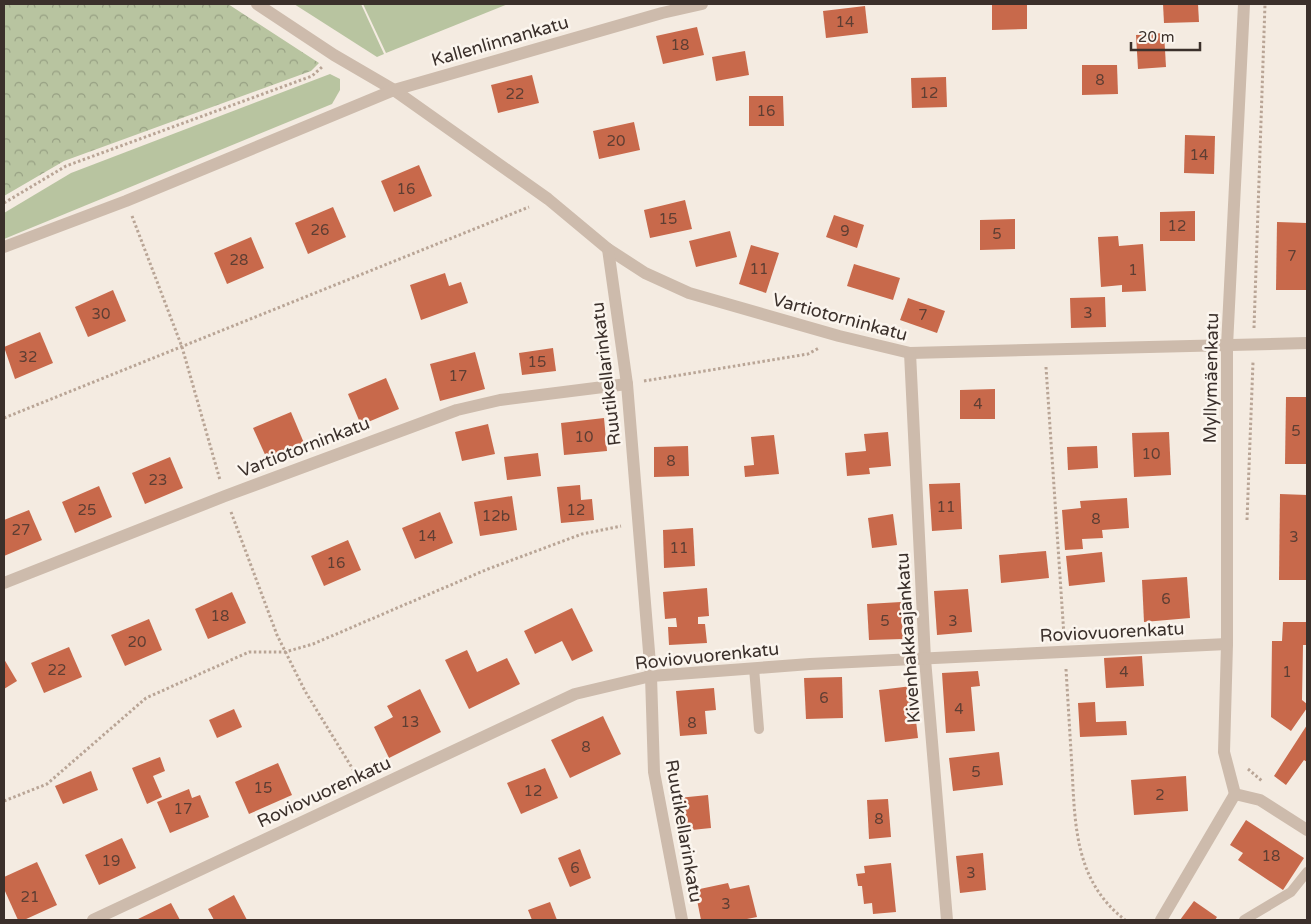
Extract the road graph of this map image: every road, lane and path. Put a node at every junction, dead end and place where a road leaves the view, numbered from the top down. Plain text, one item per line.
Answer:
1 (256, 4) edge
2 (702, 4) edge
3 (1244, 4) edge
4 (1265, 4) edge
5 (334, 55) junction
6 (394, 90) junction
7 (548, 199) junction
8 (126, 201) junction
9 (4, 203) edge
10 (4, 247) edge
11 (608, 249) junction
12 (839, 336) junction
13 (1307, 343) edge
14 (1254, 344) junction
15 (1227, 346) junction
16 (182, 347) junction
17 (910, 354) junction
18 (627, 384) junction
19 (4, 418) edge
20 (225, 496) junction
21 (1247, 521) dead end
22 (638, 522) junction
23 (4, 583) edge
24 (1227, 644) junction
25 (285, 652) junction
26 (926, 659) junction
27 (754, 668) junction
28 (652, 676) junction
29 (758, 729) dead end
30 (1245, 763) dead end
31 (1264, 783) dead end
32 (366, 792) junction
33 (1235, 794) junction
34 (4, 801) edge
35 (1307, 830) edge
36 (1307, 872) edge
37 (93, 920) edge
38 (682, 920) edge
39 (947, 920) edge
40 (1161, 920) edge
41 (1244, 920) edge

1 - 5 street
2 - 6 street, Kallenlinnankatu
3 - 15 street, Myllymäenkatu
4 - 14 path
5 - 6 street
5 - 9 path
6 - 7 street
6 - 8 street, Kallenlinnankatu
7 - 11 street
7 - 16 path
8 - 10 street, Kallenlinnankatu
8 - 16 path
11 - 12 street, Vartiotorninkatu
11 - 18 street, Ruutikellarinkatu
12 - 17 street, Vartiotorninkatu
12 - 18 path
13 - 14 street, Vartiotorninkatu
14 - 15 street, Vartiotorninkatu
14 - 21 path
15 - 17 street, Vartiotorninkatu
15 - 24 street, Myllymäenkatu
16 - 19 path
16 - 20 path
17 - 26 street, Kivenhakkaajankatu
18 - 20 street, Vartiotorninkatu
18 - 22 street, Ruutikellarinkatu
20 - 23 street, Vartiotorninkatu
20 - 25 path
22 - 25 path
22 - 28 street, Ruutikellarinkatu
24 - 26 street, Roviovuorenkatu
24 - 33 street, Myllymäenkatu
25 - 32 path
25 - 34 path
26 - 27 street, Roviovuorenkatu
26 - 39 street, Kivenhakkaajankatu
27 - 28 street, Roviovuorenkatu
27 - 29 lane
28 - 32 street, Roviovuorenkatu
28 - 38 street, Ruutikellarinkatu
30 - 31 path
32 - 37 street, Roviovuorenkatu
33 - 35 street
33 - 40 street
36 - 41 lane

